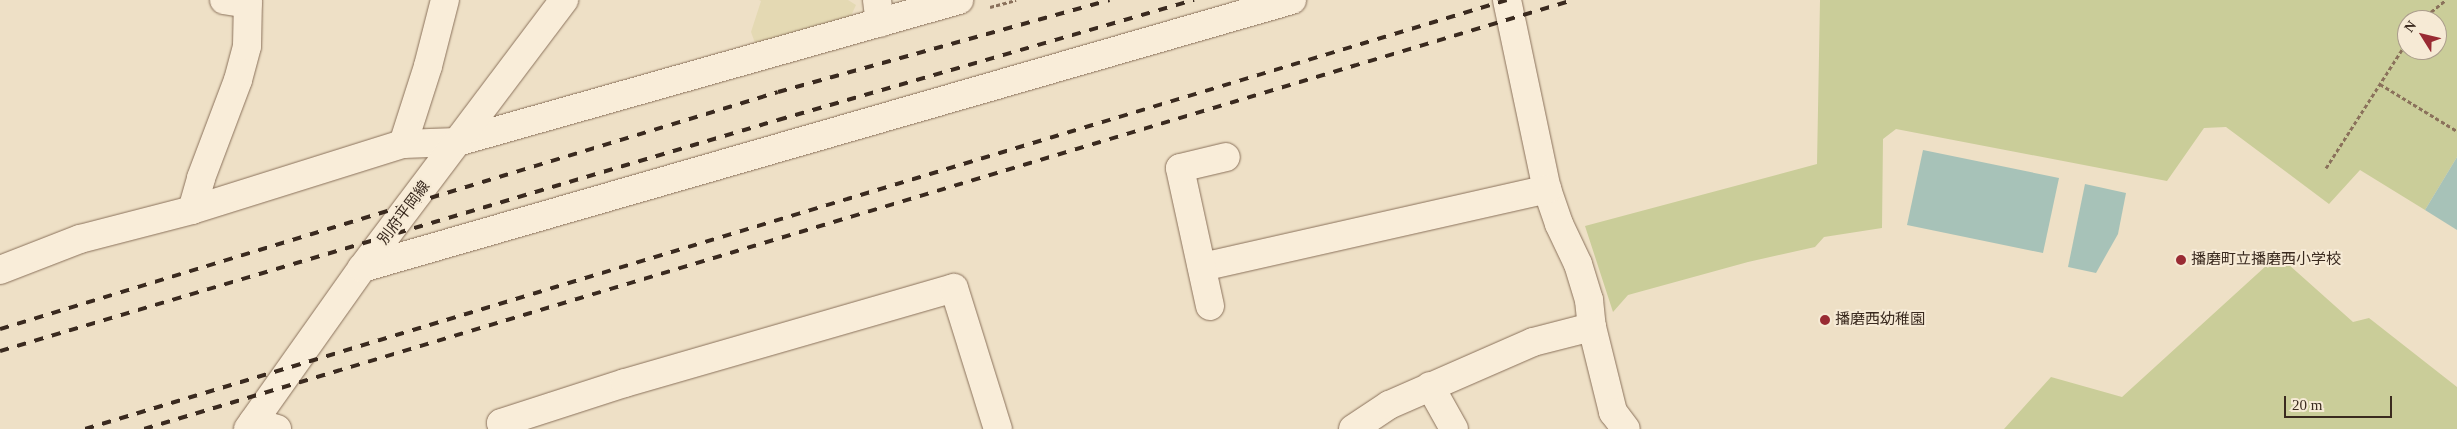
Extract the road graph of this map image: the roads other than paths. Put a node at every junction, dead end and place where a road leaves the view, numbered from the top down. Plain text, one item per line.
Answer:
1 (445, 0) edge
2 (564, 0) edge
3 (959, 0) edge
4 (1292, 0) edge
5 (1507, 0) edge
6 (240, 2) edge
7 (878, 12) edge
8 (457, 142) junction
9 (403, 144) junction
10 (1226, 157) dead end
11 (1547, 189) junction
12 (192, 210) junction
13 (362, 268) junction
14 (1202, 268) junction
15 (0, 270) edge
16 (1210, 306) dead end
17 (1592, 327) junction
18 (1430, 386) junction
19 (259, 427) edge
20 (502, 429) edge
21 (998, 429) edge
22 (1353, 429) edge
23 (1454, 429) edge
24 (1626, 429) edge

1 - 9 street
2 - 8 street, 別府平岡線
3 - 7 street
4 - 13 street
5 - 11 street
6 - 12 street
7 - 8 street
8 - 9 street
8 - 13 street, 別府平岡線
9 - 12 street
10 - 14 street
11 - 14 street
11 - 17 street
12 - 15 street
13 - 19 street, 別府平岡線
14 - 16 street
17 - 18 street
17 - 24 street
18 - 22 street
18 - 23 street
20 - 21 street

